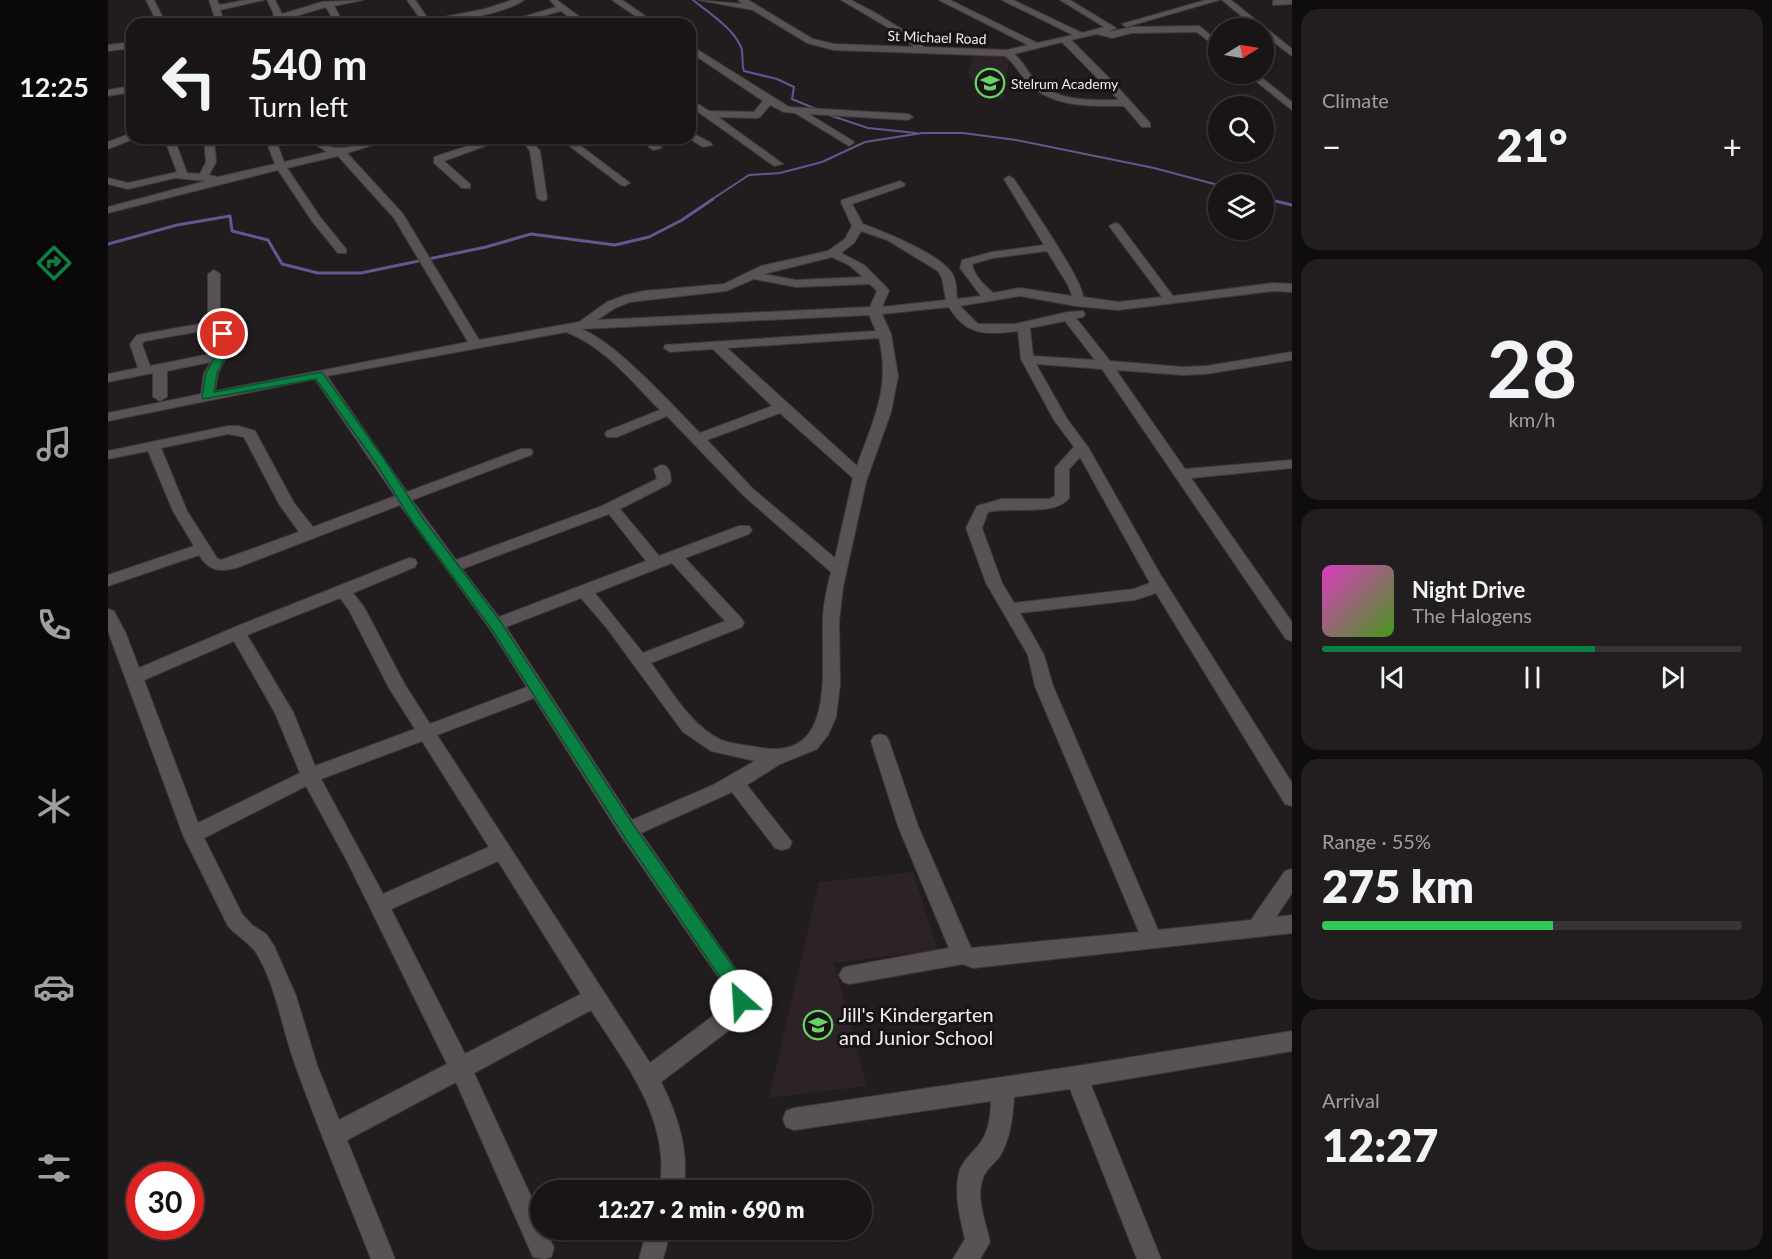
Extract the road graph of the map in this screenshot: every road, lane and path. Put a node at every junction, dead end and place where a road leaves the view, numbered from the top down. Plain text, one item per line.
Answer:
1 (150, 0) edge
2 (260, 0) edge
3 (359, 0) edge
4 (411, 0) edge
5 (552, 0) edge
6 (615, 0) edge
7 (702, 0) edge
8 (742, 0) edge
9 (845, 0) edge
10 (943, 0) edge
11 (1006, 0) edge
12 (1064, 0) edge
13 (1171, 0) edge
14 (1215, 0) edge
15 (1226, 0) edge
16 (513, 1) edge
17 (1292, 2) edge
18 (1276, 3) dead end
19 (214, 4) edge
20 (273, 4) edge
21 (287, 4) dead end
22 (329, 4) junction
23 (483, 8) junction
24 (562, 8) junction
25 (756, 8) junction
26 (1184, 9) junction
27 (159, 18) edge
28 (285, 18) edge
29 (337, 18) edge
30 (422, 18) edge
31 (447, 18) edge
32 (496, 18) edge
33 (543, 18) edge
34 (576, 18) edge
35 (644, 18) edge
36 (1248, 18) edge
37 (1112, 28) junction
38 (1199, 29) junction
39 (1208, 29) edge
40 (1097, 31) junction
41 (1080, 35) junction
42 (1208, 37) edge
43 (1064, 39) junction
44 (1274, 39) edge
45 (1036, 45) junction
46 (126, 46) edge
47 (108, 48) edge
48 (922, 50) junction
49 (696, 52) edge
50 (1007, 53) junction
51 (1292, 53) edge
52 (1263, 84) edge
53 (126, 91) edge
54 (108, 93) edge
55 (1118, 94) junction
56 (1059, 98) junction
57 (768, 100) junction
58 (1125, 103) junction
59 (696, 106) edge
60 (1292, 107) edge
61 (800, 112) junction
62 (707, 114) junction
63 (908, 117) dead end
64 (1146, 125) dead end
65 (126, 138) edge
66 (696, 139) edge
67 (849, 143) dead end
68 (170, 144) edge
69 (210, 144) edge
70 (272, 144) edge
71 (328, 144) edge
72 (365, 144) edge
73 (484, 144) edge
74 (530, 144) edge
75 (572, 144) edge
76 (652, 144) edge
77 (706, 145) dead end
78 (108, 146) edge
79 (657, 148) dead end
80 (340, 152) junction
81 (778, 164) dead end
82 (281, 167) junction
83 (182, 175) junction
84 (1009, 179) dead end
85 (108, 181) edge
86 (205, 181) junction
87 (625, 183) dead end
88 (900, 184) dead end
89 (466, 186) dead end
90 (542, 198) dead end
91 (188, 203) dead end
92 (108, 210) edge
93 (858, 226) junction
94 (1115, 226) dead end
95 (1052, 247) junction
96 (342, 251) dead end
97 (832, 254) junction
98 (214, 274) dead end
99 (752, 274) junction
100 (872, 280) junction
101 (1292, 288) edge
102 (991, 298) junction
103 (809, 299) junction
104 (1170, 300) junction
105 (1076, 302) junction
106 (952, 303) junction
107 (1118, 306) junction
108 (874, 311) junction
109 (1068, 316) junction
110 (218, 324) junction
111 (582, 325) junction
112 (1024, 327) junction
113 (567, 328) junction
114 (885, 334) junction
115 (476, 345) junction
116 (716, 345) junction
117 (669, 348) dead end
118 (222, 356) junction
119 (1292, 356) edge
120 (1027, 359) junction
121 (1105, 364) junction
122 (160, 368) junction
123 (145, 371) junction
124 (319, 375) junction
125 (108, 378) edge
126 (160, 397) dead end
127 (207, 397) junction
128 (782, 407) junction
129 (669, 411) junction
130 (108, 417) edge
131 (612, 434) dead end
132 (698, 439) junction
133 (153, 446) junction
134 (1081, 447) junction
135 (526, 452) dead end
136 (108, 455) edge
137 (1292, 464) edge
138 (661, 469) dead end
139 (1181, 474) junction
140 (860, 476) junction
141 (404, 499) junction
142 (607, 509) junction
143 (744, 530) dead end
144 (311, 533) junction
145 (202, 549) junction
146 (675, 556) junction
147 (409, 563) dead end
148 (657, 564) junction
149 (452, 567) junction
150 (838, 569) junction
151 (108, 581) edge
152 (1160, 586) junction
153 (343, 591) junction
154 (584, 591) junction
155 (1010, 609) junction
156 (108, 615) edge
157 (496, 625) junction
158 (238, 633) junction
159 (1292, 635) edge
160 (640, 662) junction
161 (133, 678) junction
162 (538, 690) junction
163 (427, 731) junction
164 (880, 741) dead end
165 (775, 758) junction
166 (310, 776) junction
167 (735, 783) junction
168 (1292, 799) edge
169 (628, 830) junction
170 (193, 835) junction
171 (782, 842) dead end
172 (503, 850) junction
173 (1292, 877) edge
174 (378, 905) junction
175 (1292, 924) edge
176 (1257, 928) junction
177 (1152, 939) junction
178 (964, 955) junction
179 (850, 975) dead end
180 (595, 997) junction
181 (1292, 1041) edge
182 (460, 1067) junction
183 (1077, 1077) junction
184 (647, 1079) junction
185 (1003, 1088) junction
186 (794, 1119) dead end
187 (334, 1135) junction
188 (674, 1180) edge
189 (656, 1240) edge
190 (542, 1248) dead end
191 (382, 1259) edge
192 (651, 1259) edge
193 (965, 1259) edge
194 (1149, 1259) edge

1 - 27 street
2 - 19 street
3 - 22 street
4 - 30 street
5 - 24 street
6 - 35 street
7 - 25 street
8 - 25 street, St Michael Road
9 - 48 street
10 - 45 street
11 - 41 street
12 - 37 street
13 - 26 street
14 - 26 street, St Michael Road
15 - 36 street
16 - 23 street
17 - 18 street
20 - 21 street
22 - 28 street
22 - 29 street
23 - 31 street
23 - 32 street
24 - 33 street
24 - 34 street
25 - 48 street, St Michael Road
26 - 37 street, St Michael Road
37 - 40 street, St Michael Road
38 - 39 street
38 - 40 street
38 - 42 street
40 - 41 street, St Michael Road
41 - 43 street, St Michael Road
43 - 45 street, St Michael Road
43 - 55 street
44 - 51 street
45 - 50 street, St Michael Road
46 - 47 street
48 - 50 street, St Michael Road
49 - 57 street
50 - 56 street
52 - 60 street
53 - 54 street
55 - 56 street
55 - 58 street
56 - 58 street
57 - 61 street
57 - 62 street
58 - 64 street
59 - 62 street
61 - 63 street
61 - 67 street
62 - 81 street
65 - 78 street
66 - 77 street
68 - 83 street
69 - 86 street
70 - 82 street
71 - 80 street
72 - 80 street
73 - 89 street
74 - 90 street
75 - 87 street
76 - 79 street
80 - 82 street
80 - 115 street
82 - 86 street
82 - 96 street
83 - 85 street
83 - 86 street
84 - 95 street
86 - 91 street
86 - 92 street
88 - 93 street
93 - 97 street
93 - 106 street
94 - 104 street
95 - 102 street
95 - 105 street
97 - 99 street
97 - 100 street
98 - 110 street
99 - 103 street
99 - 111 street
100 - 103 street
100 - 108 street
101 - 104 street
102 - 105 street
102 - 106 street
103 - 108 street
103 - 111 street
104 - 107 street
105 - 107 street
106 - 108 street
106 - 112 street
107 - 109 street
108 - 114 street
109 - 112 street
109 - 121 street
110 - 118 street
110 - 123 street
111 - 113 street
112 - 120 street
113 - 115 street
113 - 129 street
114 - 116 street
114 - 140 street
115 - 124 street
116 - 117 street
116 - 128 street
118 - 122 street
118 - 127 street
119 - 121 street
120 - 121 street
120 - 134 street
121 - 139 street
122 - 123 street
122 - 126 street
123 - 125 street
124 - 127 street
124 - 141 street
127 - 130 street
128 - 132 street
128 - 140 street
129 - 131 street
129 - 132 street
132 - 150 street
133 - 136 street
133 - 144 street
133 - 145 street
134 - 152 street
134 - 155 street
135 - 141 street
137 - 139 street
138 - 142 street
139 - 159 street
140 - 150 street
141 - 144 street
141 - 149 street
142 - 148 street
142 - 149 street
143 - 146 street
144 - 145 street
145 - 151 street
146 - 148 street
146 - 160 street
147 - 153 street
148 - 154 street
149 - 157 street
150 - 165 street
152 - 155 street
152 - 168 street
153 - 158 street
153 - 163 street
154 - 157 street
154 - 160 street
155 - 177 street
156 - 161 street
157 - 162 street
158 - 161 street
158 - 166 street
160 - 165 street
161 - 170 street
162 - 163 street
162 - 169 street
163 - 166 street
163 - 172 street
164 - 178 street
165 - 167 street
166 - 170 street
166 - 174 street
167 - 169 street
167 - 171 street
169 - 184 street
170 - 187 street
172 - 174 street
172 - 180 street
173 - 176 street
174 - 182 street
175 - 176 street
176 - 177 street
177 - 178 street
178 - 179 street
180 - 182 street
180 - 184 street
181 - 183 street
182 - 187 street
182 - 190 street
183 - 185 street
183 - 194 street
184 - 188 street
185 - 186 street
185 - 193 street
187 - 191 street
189 - 192 street

